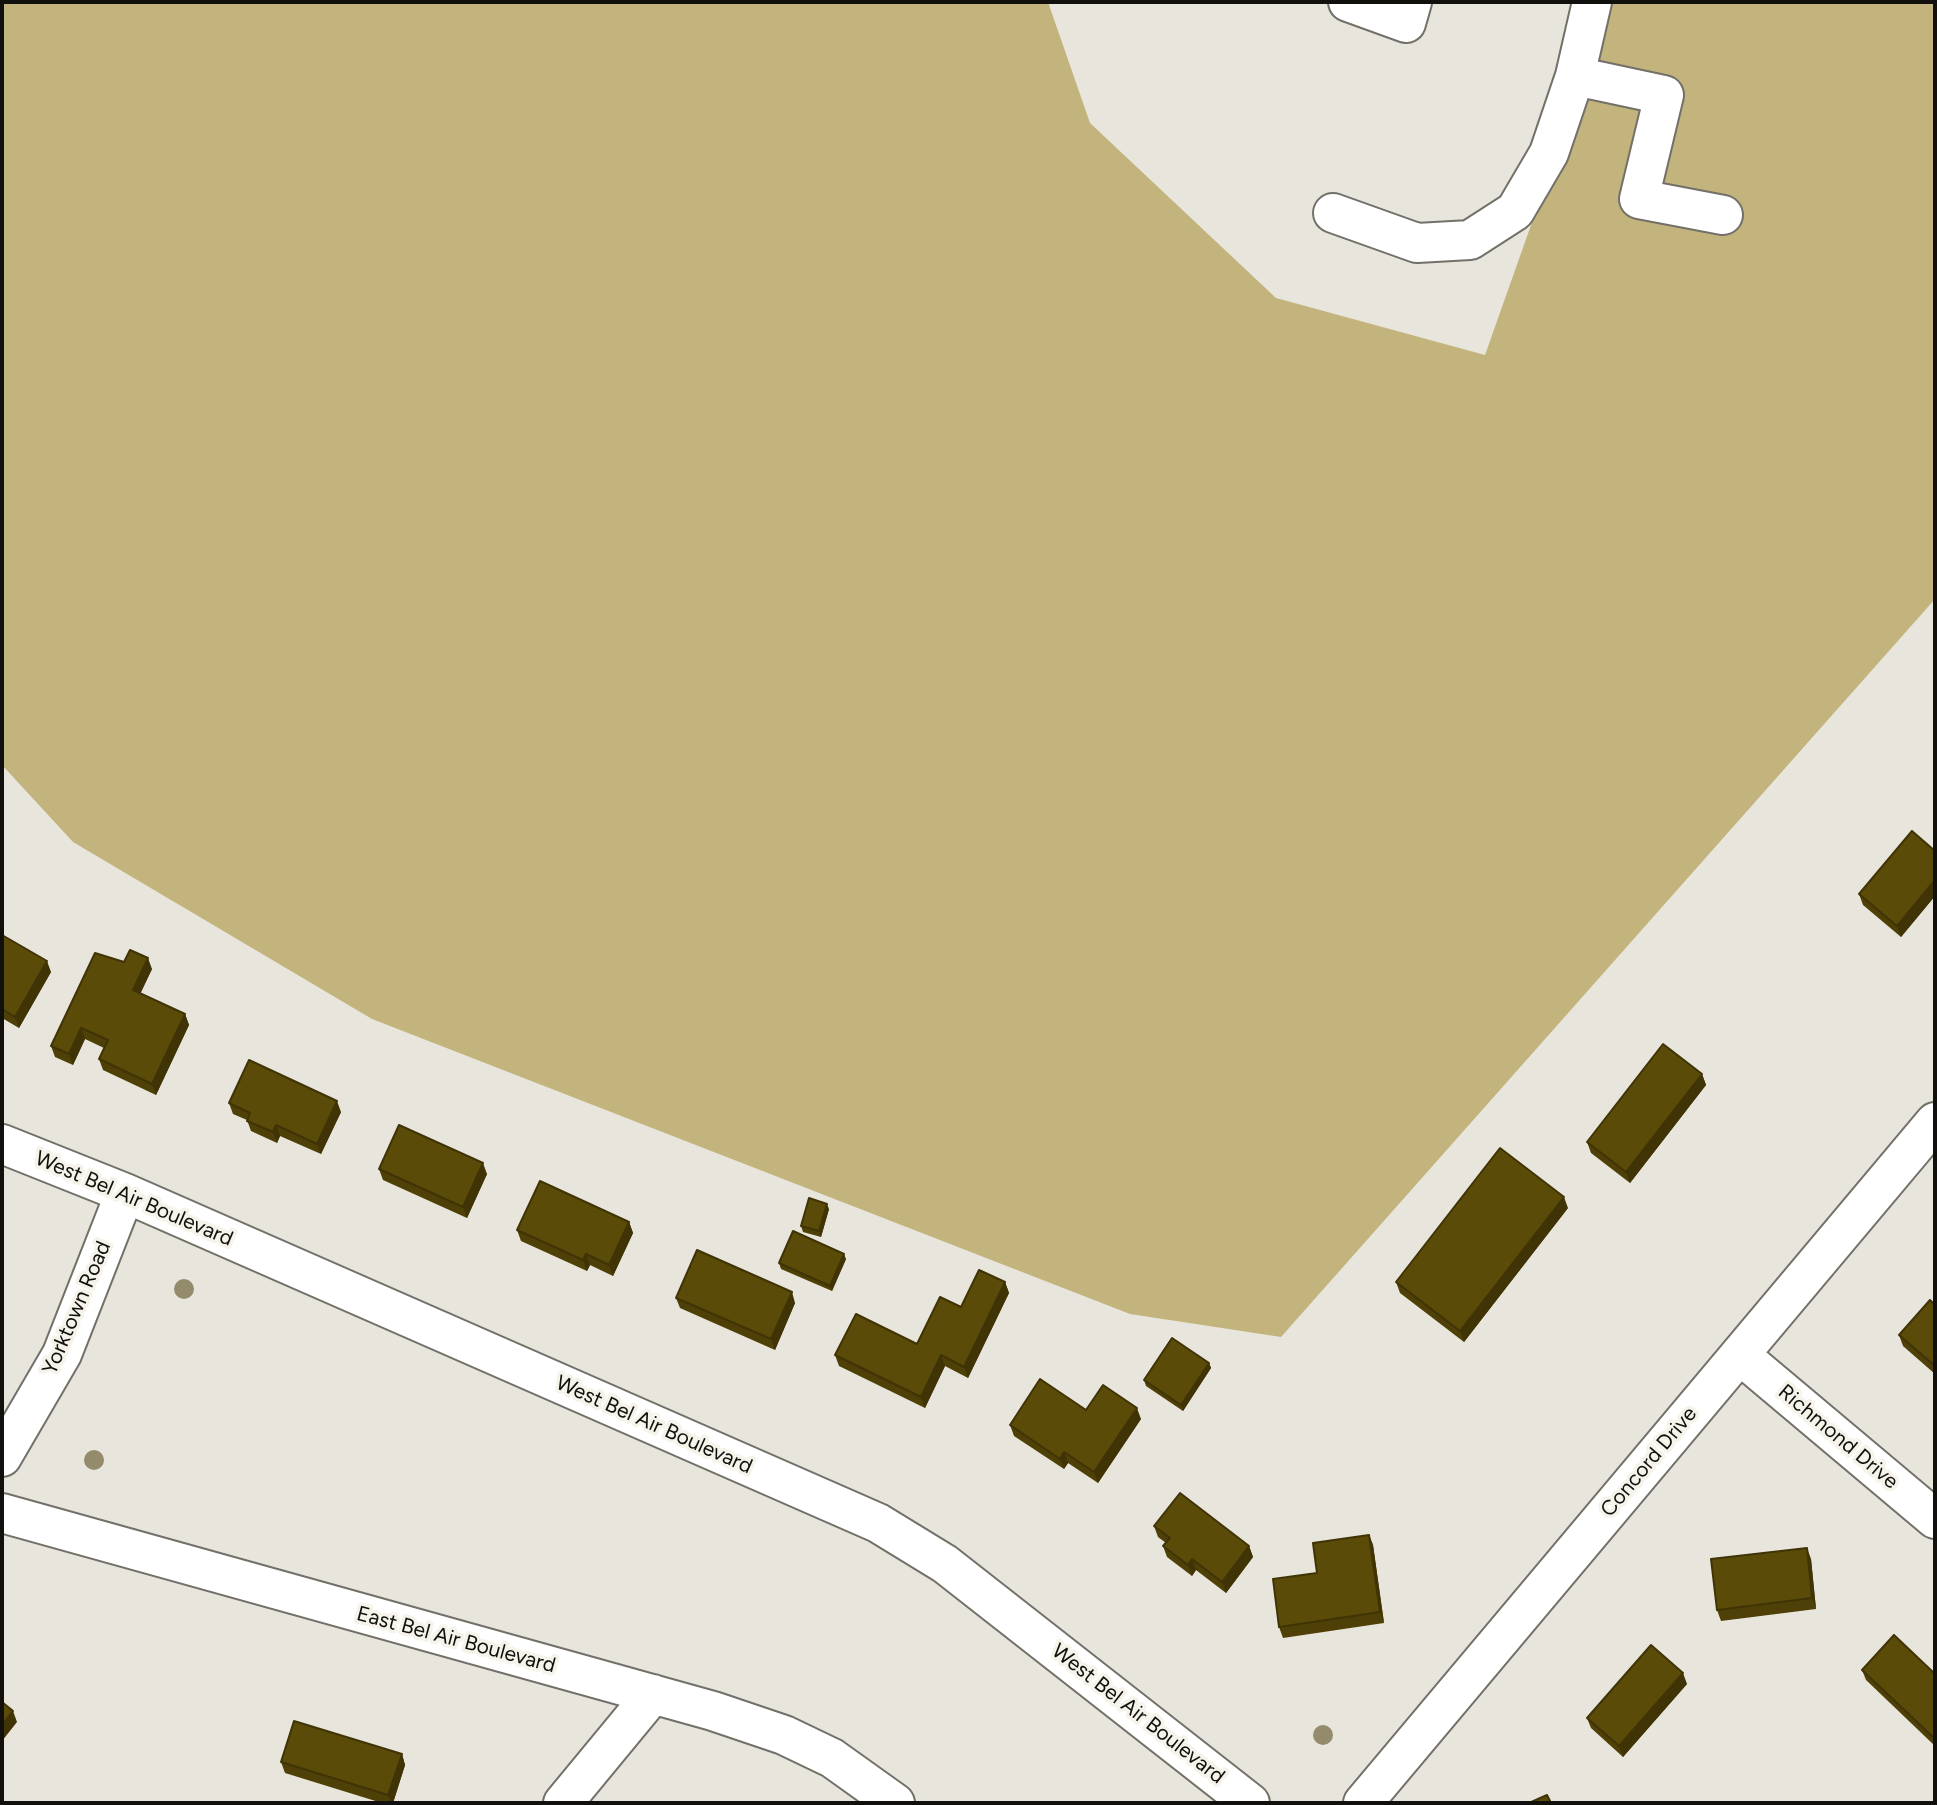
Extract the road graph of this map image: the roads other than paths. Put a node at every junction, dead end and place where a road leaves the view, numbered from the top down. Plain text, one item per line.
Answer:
1 (1348, 2) edge
2 (1412, 2) edge
3 (1592, 2) edge
4 (1575, 76) junction
5 (1333, 213) dead end
6 (1723, 215) dead end
7 (1935, 1122) edge
8 (2, 1144) edge
9 (125, 1193) junction
10 (1740, 1355) junction
11 (2, 1457) edge
12 (2, 1513) edge
13 (1935, 1519) edge
14 (653, 1694) junction
15 (562, 1803) edge
16 (895, 1803) edge
17 (1250, 1803) edge
18 (1363, 1803) edge

1 - 2 street
3 - 4 street
4 - 5 street
4 - 6 street
7 - 10 street, Concord Drive
8 - 9 street, West Bel Air Boulevard
9 - 11 street, Yorktown Road
9 - 17 street, West Bel Air Boulevard
10 - 13 street, Richmond Drive
10 - 18 street, Concord Drive
12 - 14 street, East Bel Air Boulevard
14 - 15 street
14 - 16 street, East Bel Air Boulevard

